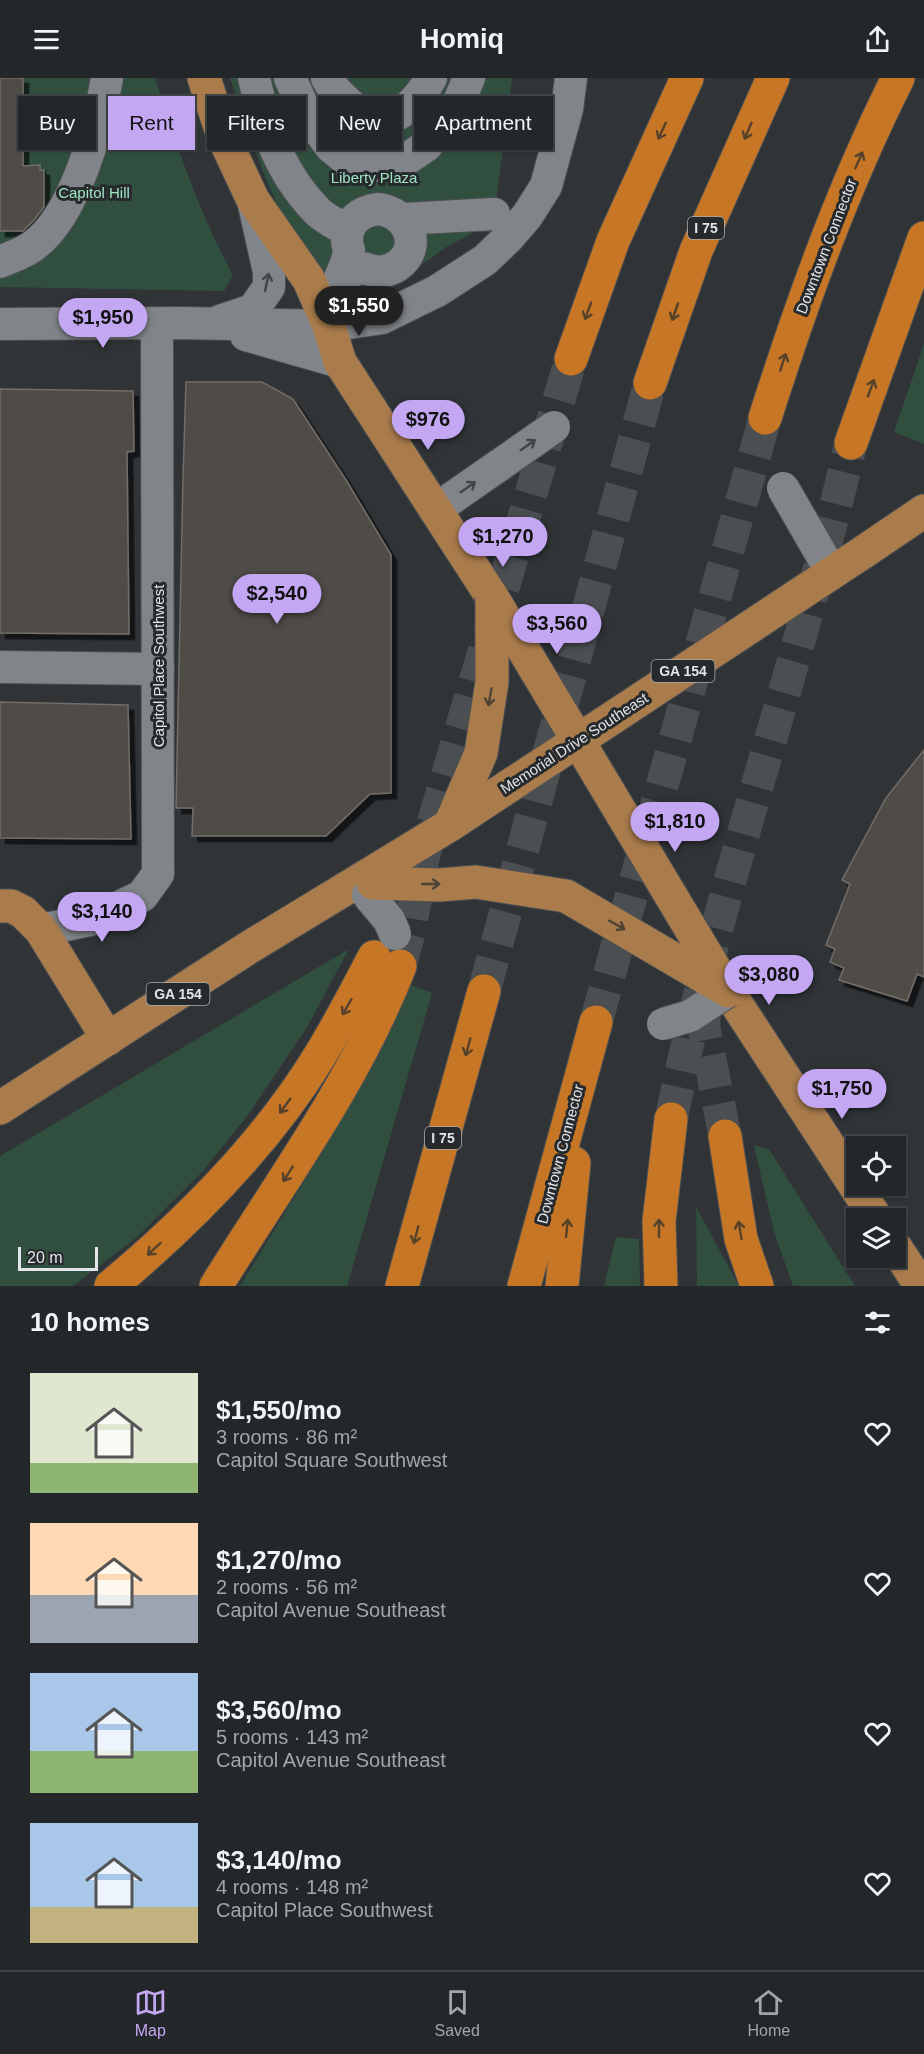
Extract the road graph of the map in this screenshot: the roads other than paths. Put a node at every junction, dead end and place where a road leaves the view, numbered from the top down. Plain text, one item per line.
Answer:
1 (107, 78) edge
2 (204, 78) edge
3 (254, 78) edge
4 (290, 78) edge
5 (327, 78) edge
6 (431, 78) edge
7 (469, 78) edge
8 (571, 78) edge
9 (687, 78) edge
10 (773, 78) edge
11 (898, 78) edge
12 (340, 96) edge
13 (402, 110) edge
14 (377, 150) edge
15 (377, 165) junction
16 (253, 200) junction
17 (390, 214) junction
18 (494, 214) dead end
19 (348, 231) junction
20 (924, 238) edge
21 (0, 262) edge
22 (0, 324) edge
23 (157, 324) junction
24 (208, 324) junction
25 (329, 326) junction
26 (571, 359) tunnel mouth
27 (340, 362) junction
28 (650, 383) tunnel mouth
29 (765, 418) tunnel mouth
30 (554, 427) dead end
31 (851, 443) tunnel mouth
32 (784, 479) dead end
33 (435, 510) junction
34 (924, 511) edge
35 (832, 573) junction
36 (492, 597) junction
37 (0, 667) edge
38 (158, 669) junction
39 (577, 740) junction
40 (450, 825) junction
41 (368, 883) junction
42 (0, 906) edge
43 (41, 930) junction
44 (390, 952) junction
45 (484, 991) tunnel mouth
46 (728, 991) junction
47 (663, 1024) dead end
48 (108, 1039) junction
49 (0, 1108) edge
50 (671, 1119) tunnel mouth
51 (725, 1136) tunnel mouth
52 (869, 1208) edge
53 (906, 1263) edge
54 (111, 1286) edge
55 (216, 1286) edge
56 (402, 1286) edge
57 (524, 1286) edge
58 (562, 1286) edge
59 (661, 1286) edge
60 (757, 1286) edge
61 (921, 1286) edge

1 - 21 street
2 - 16 main road
3 - 19 street
4 - 15 street
5 - 12 street
6 - 13 street
7 - 15 street
8 - 25 street
9 -> 26 highway
10 -> 28 highway, I 75
29 -> 11 highway, Downtown Connector
14 - 15 street
15 - 17 street
24 -> 16 street
16 - 25 main road
17 - 18 street
17 - 19 street
17 - 19 street
31 -> 20 highway
22 - 23 street
23 - 24 street
23 - 38 street, Capitol Place Southwest
24 - 25 street
24 - 27 street
25 - 27 main road
27 - 33 main road
33 -> 30 street, bridge
32 - 35 street, bridge
33 - 36 main road
34 - 35 main road, Memorial Drive Southeast / GA 154, bridge
35 - 39 main road, Memorial Drive Southeast / GA 154, bridge
36 - 39 main road, bridge
36 -> 40 main road, bridge
37 - 38 street
38 - 43 street, Capitol Place Southwest
39 - 40 main road, Memorial Drive Southeast / GA 154, bridge
39 - 46 main road, bridge
40 - 41 main road, Memorial Drive Southeast / GA 154, bridge
41 - 44 street, bridge
41 -> 46 main road, bridge
41 - 48 main road, Memorial Drive Southeast / GA 154
42 - 43 main road
43 - 48 main road
44 -> 54 highway
44 -> 55 highway
45 -> 56 highway, I 75
46 - 47 street, bridge
46 - 52 main road
48 - 49 main road
59 -> 50 highway
60 -> 51 highway
53 - 61 main road
58 -> 57 highway, Downtown Connector

